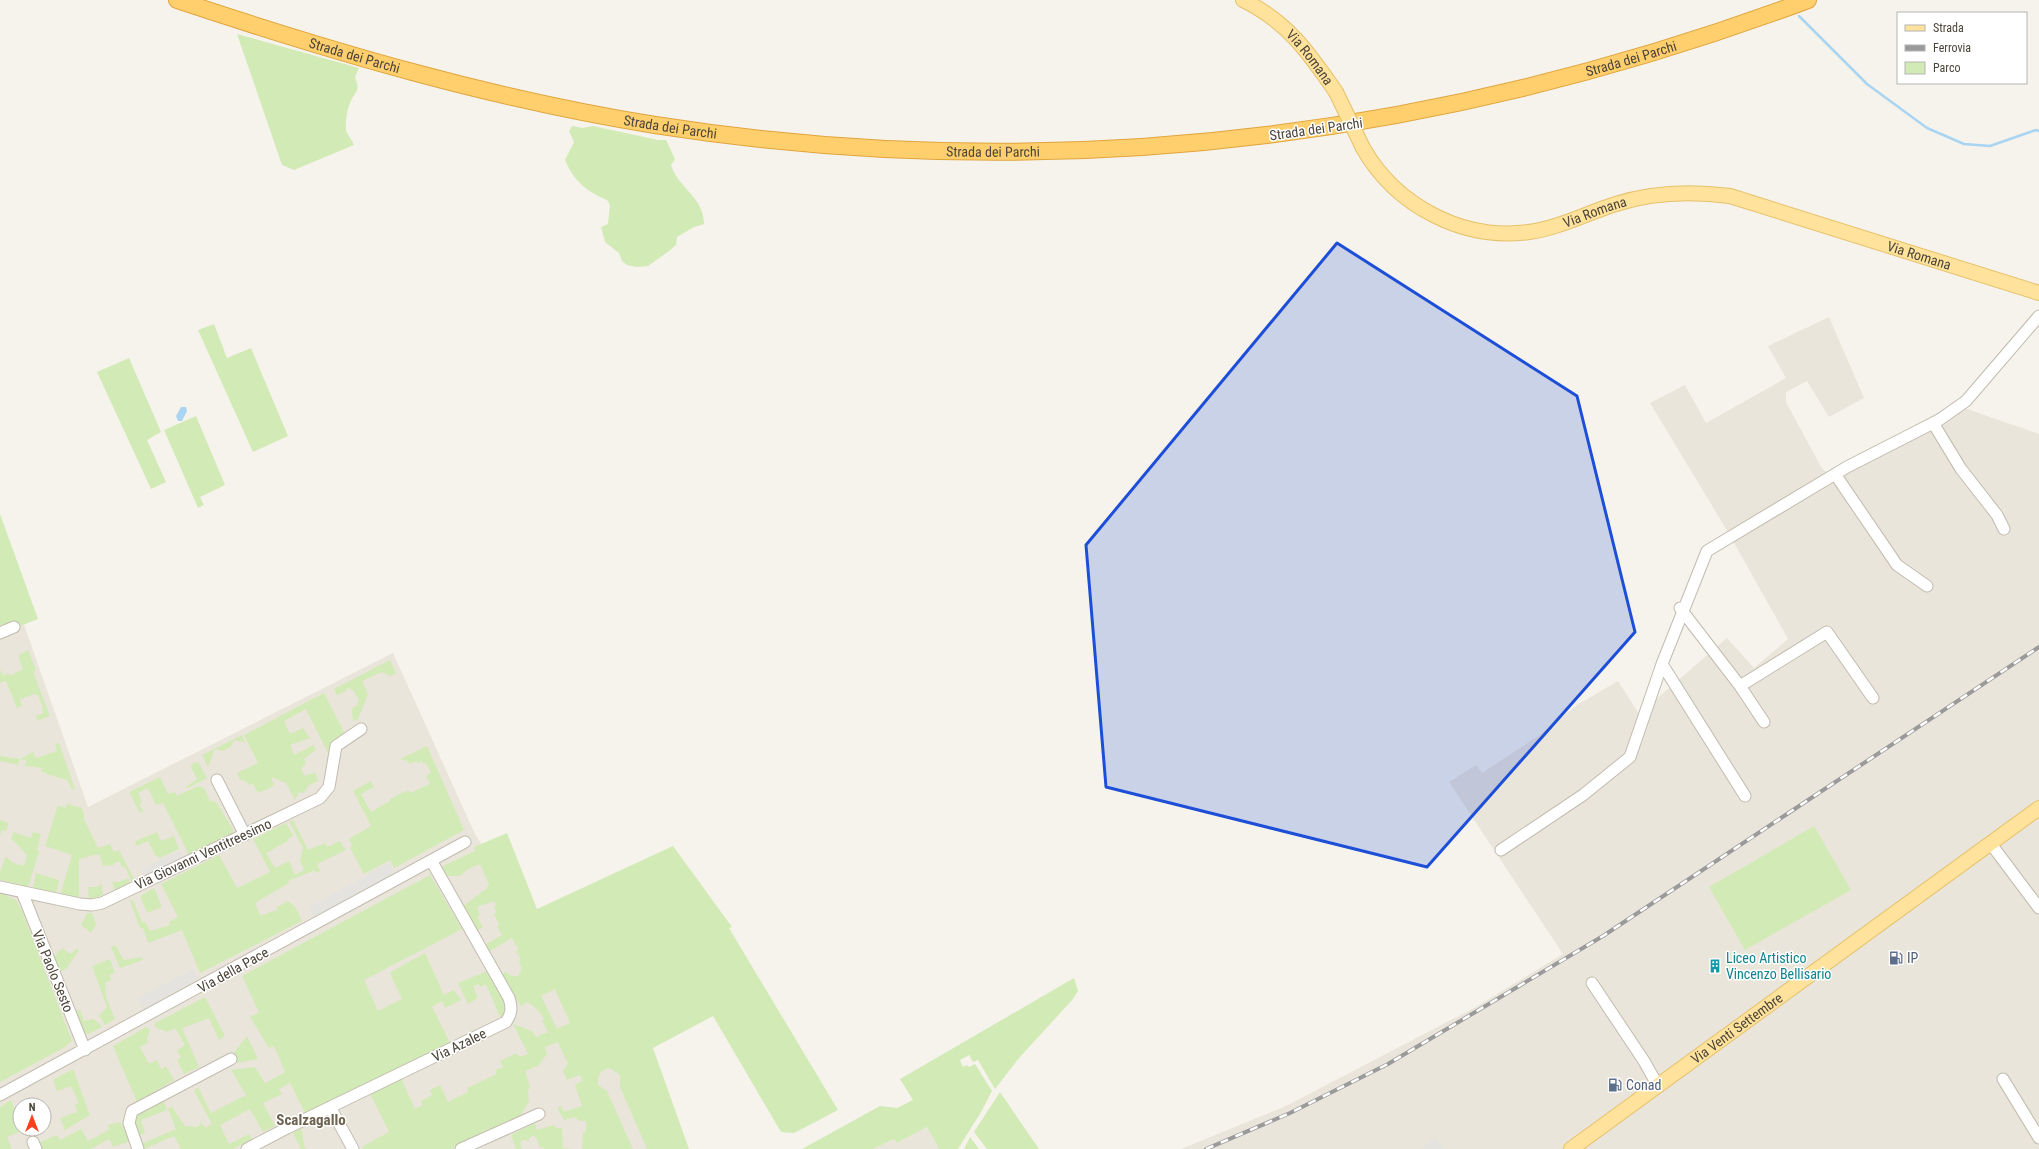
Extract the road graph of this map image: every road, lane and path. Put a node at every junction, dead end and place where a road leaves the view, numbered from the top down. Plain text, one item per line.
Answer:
1 (177, 0) edge
2 (211, 0) edge
3 (1243, 0) edge
4 (1777, 0) edge
5 (1808, 0) edge
6 (2039, 293) edge
7 (2039, 316) edge
8 (1933, 423) junction
9 (1834, 474) junction
10 (2004, 529) dead end
11 (1927, 586) dead end
12 (1681, 609) junction
13 (14, 627) dead end
14 (0, 633) edge
15 (1662, 664) junction
16 (1740, 686) junction
17 (1873, 698) dead end
18 (1764, 722) dead end
19 (361, 729) dead end
20 (217, 780) dead end
21 (1745, 796) dead end
22 (2039, 808) edge
23 (245, 835) junction
24 (465, 842) dead end
25 (1991, 844) junction
26 (1501, 850) dead end
27 (432, 862) junction
28 (0, 886) edge
29 (22, 892) junction
30 (2039, 908) edge
31 (1592, 983) dead end
32 (85, 1050) junction
33 (231, 1060) dead end
34 (2003, 1079) dead end
35 (1658, 1086) junction
36 (0, 1095) edge
37 (330, 1107) junction
38 (539, 1114) dead end
39 (2039, 1138) edge
40 (138, 1149) edge
41 (247, 1149) edge
42 (353, 1149) edge
43 (461, 1149) edge
44 (1571, 1149) edge

1 - 5 highway, Strada dei Parchi
2 - 4 highway, Strada dei Parchi
3 - 6 main road, Via Romana, bridge
7 - 8 street
8 - 9 street
8 - 10 street
9 - 11 street
9 - 12 street
12 - 15 street
12 - 16 street
13 - 14 street
15 - 21 street
15 - 26 street
16 - 17 street
16 - 18 street
19 - 23 street, Via Giovanni Ventitreesimo
20 - 23 street
22 - 25 main road, Via Venti Settembre
23 - 29 street, Via Giovanni Ventitreesimo
24 - 27 street, Via della Pace
25 - 30 street
25 - 35 main road, Via Venti Settembre
27 - 32 street, Via della Pace
27 - 37 street, Via Azalee
28 - 29 street, Via Giovanni Ventitreesimo
29 - 32 street, Via Paolo Sesto
31 - 35 street
32 - 36 street, Via della Pace
33 - 40 street
34 - 39 street
35 - 44 main road, Via Venti Settembre
37 - 41 street, Via Azalee
37 - 42 street
38 - 43 street

